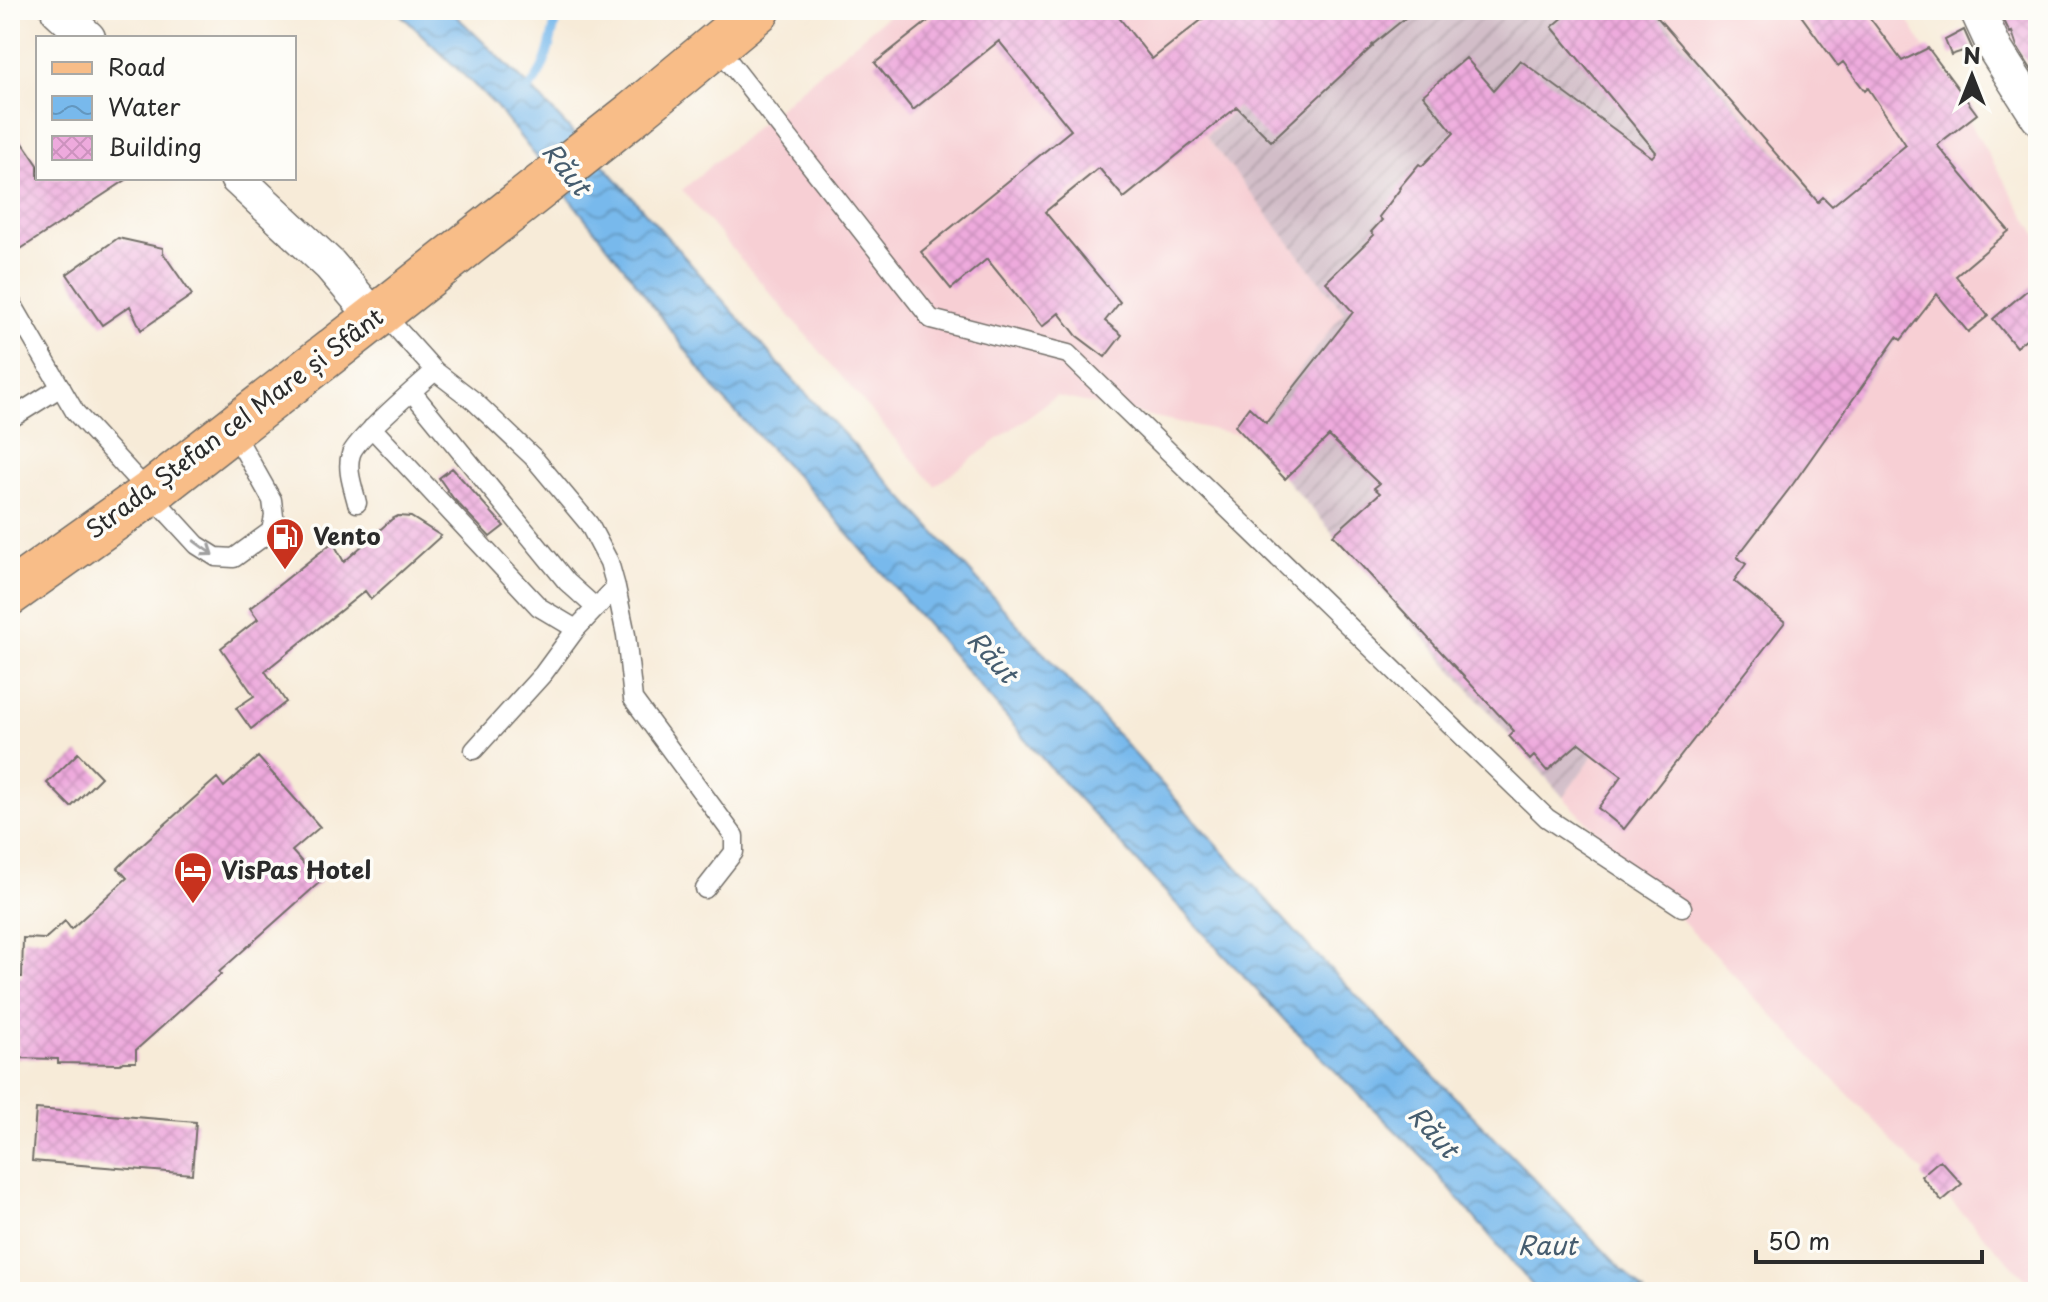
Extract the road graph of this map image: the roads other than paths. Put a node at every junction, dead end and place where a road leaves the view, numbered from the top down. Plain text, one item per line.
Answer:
1 (58, 10) edge
2 (758, 10) edge
3 (1977, 10) edge
4 (86, 36) edge
5 (716, 45) junction
6 (2038, 117) edge
7 (239, 180) edge
8 (10, 300) edge
9 (378, 315) junction
10 (435, 371) junction
11 (61, 387) junction
12 (412, 392) junction
13 (10, 419) edge
14 (372, 428) junction
15 (232, 429) junction
16 (149, 494) junction
17 (357, 503) dead end
18 (616, 587) junction
19 (10, 593) edge
20 (596, 608) junction
21 (576, 629) junction
22 (474, 750) dead end
23 (705, 889) dead end
24 (1682, 907) dead end

1 - 4 street
2 - 5 main road, Strada Ștefan cel Mare și Sfânt
3 - 6 street
5 - 9 main road, Strada Ștefan cel Mare și Sfânt
5 - 24 lane
7 - 9 street
8 - 11 lane
9 - 10 lane
9 - 15 main road, Strada Ștefan cel Mare și Sfânt
10 - 12 lane
10 - 18 lane
11 - 13 lane
11 - 16 lane
12 - 14 lane
12 - 20 lane
14 - 17 lane
14 - 21 lane
15 - 16 main road, Strada Ștefan cel Mare și Sfânt
16 -> 15 lane
16 - 19 main road, Strada Ștefan cel Mare și Sfânt
18 - 20 lane
18 - 23 lane
20 - 21 lane
21 - 22 lane

